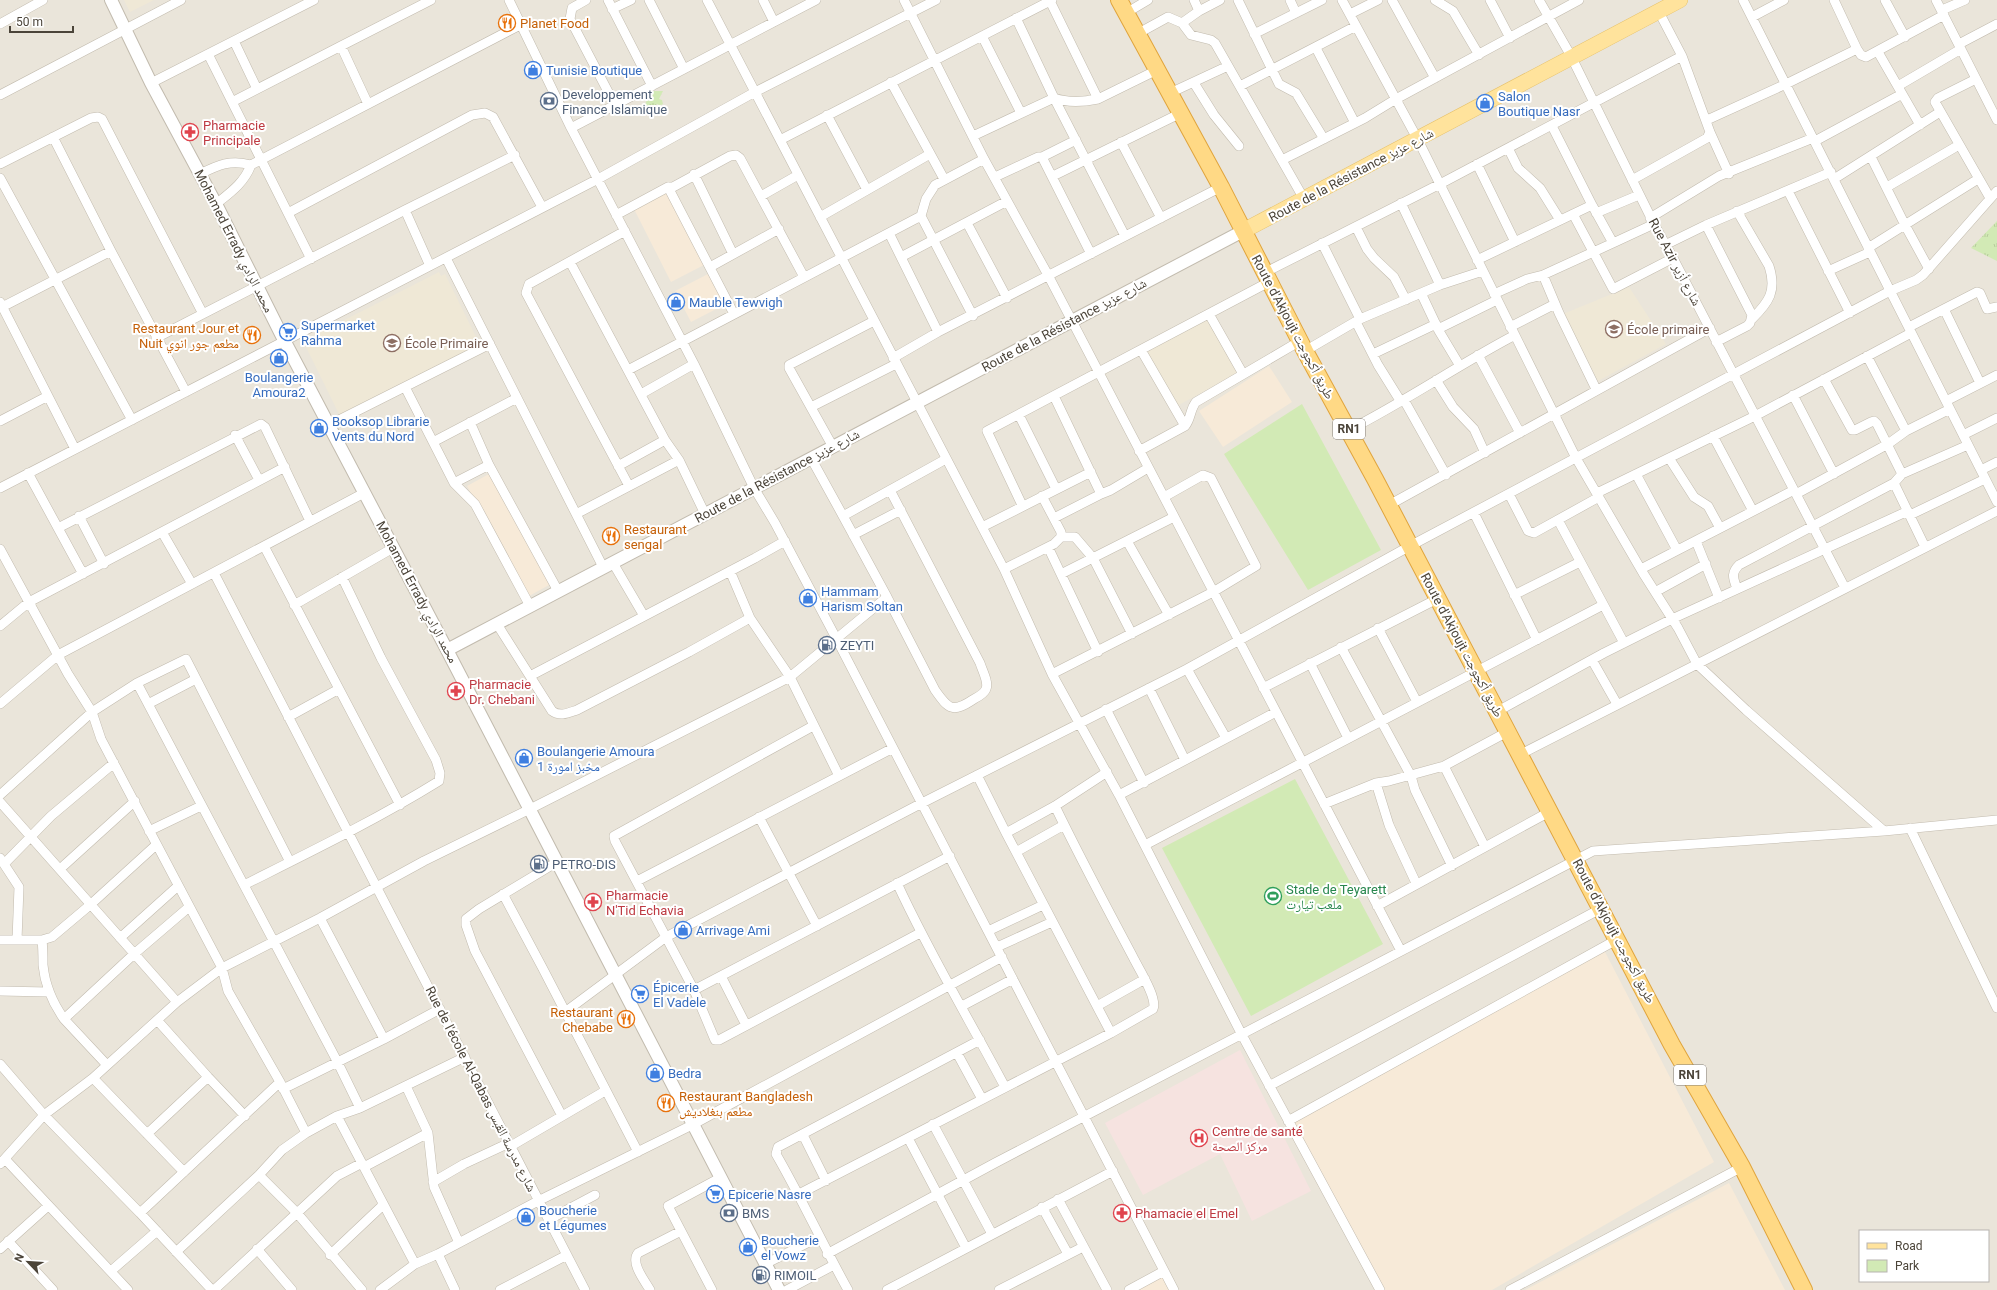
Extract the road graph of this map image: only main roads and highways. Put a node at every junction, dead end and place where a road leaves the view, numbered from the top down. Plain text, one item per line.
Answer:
1 (1680, 0) edge
2 (1122, 6) edge
3 (1243, 231) junction
4 (1804, 1290) edge

1 - 3 main road, Route de la Résistance شارع عزيز
2 - 3 highway, Route d'Akjoujt طريق أكجوجت / RN1
3 - 4 highway, Route d'Akjoujt طريق أكجوجت / RN1

